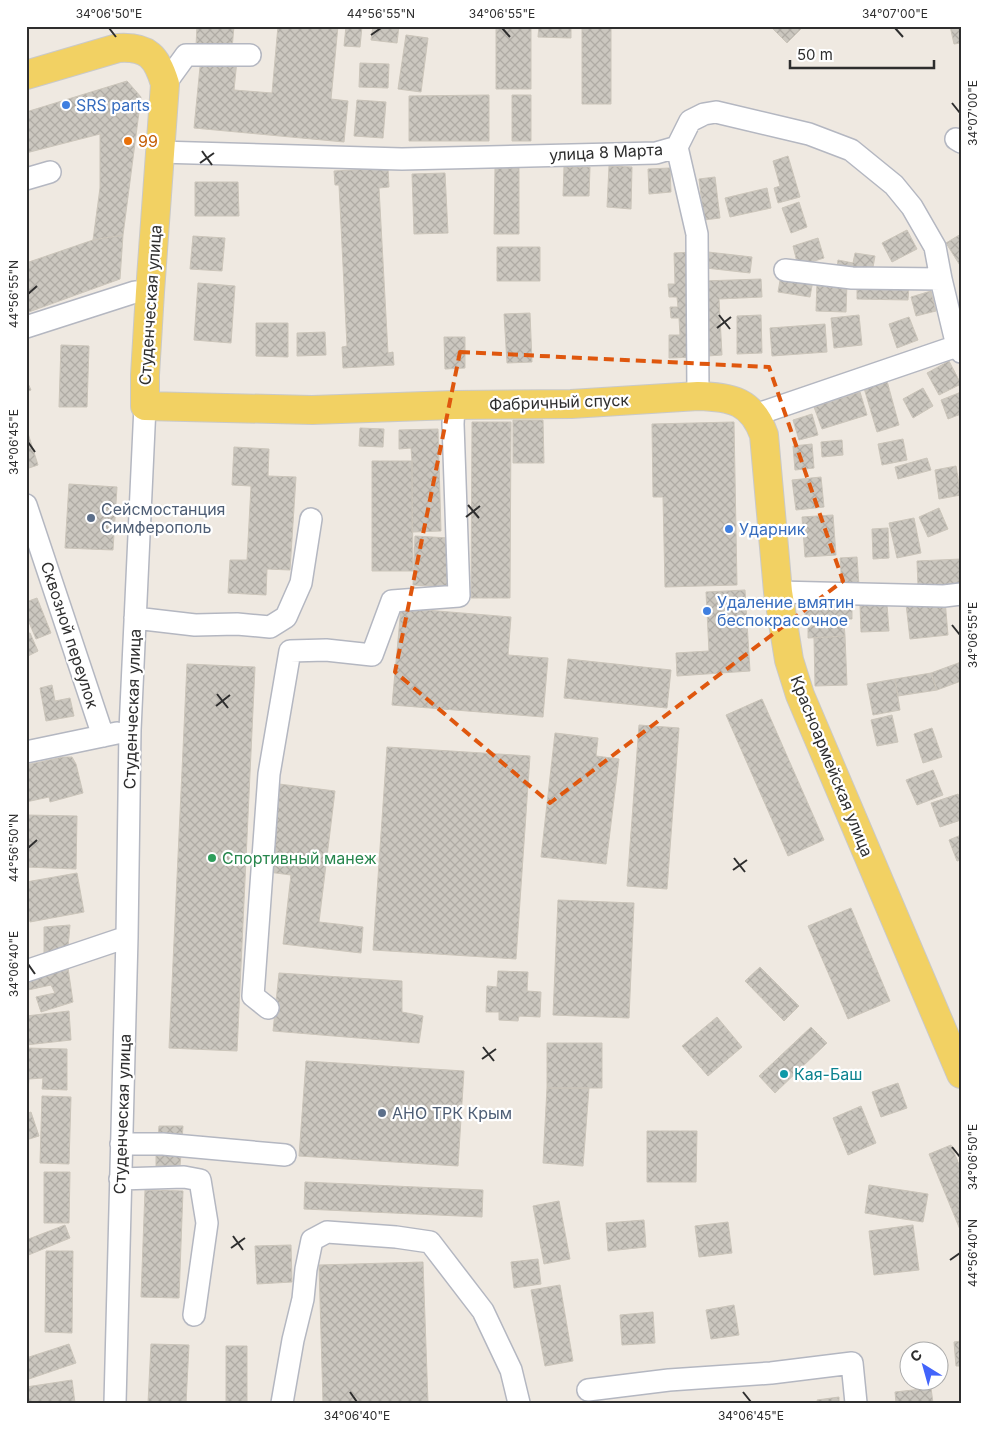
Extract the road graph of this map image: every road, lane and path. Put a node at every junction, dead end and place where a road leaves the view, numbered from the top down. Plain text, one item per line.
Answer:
1 (250, 55) dead end
2 (26, 75) edge
3 (165, 84) junction
4 (677, 147) junction
5 (160, 152) junction
6 (50, 172) dead end
7 (26, 179) edge
8 (785, 270) dead end
9 (941, 279) junction
10 (150, 292) junction
11 (26, 326) edge
12 (959, 349) edge
13 (698, 396) junction
14 (145, 406) junction
15 (454, 406) junction
16 (755, 414) junction
17 (26, 505) edge
18 (311, 519) dead end
19 (778, 592) junction
20 (961, 594) edge
21 (135, 618) junction
22 (270, 626) junction
23 (290, 651) junction
24 (130, 730) junction
25 (104, 736) junction
26 (26, 752) edge
27 (127, 937) junction
28 (26, 971) edge
29 (268, 1008) dead end
30 (961, 1074) edge
31 (120, 1144) junction
32 (285, 1155) dead end
33 (120, 1179) junction
34 (194, 1315) dead end
35 (588, 1390) dead end
36 (115, 1403) edge
37 (282, 1403) edge
38 (519, 1403) edge
39 (856, 1403) edge

1 - 3 street
2 - 3 main road, Студенческая улица
3 - 5 main road, Студенческая улица
4 - 5 street, улица 8 Марта
4 - 9 street, улица 8 Марта
4 - 13 street
5 - 10 main road, Студенческая улица
6 - 7 street
8 - 9 street
9 - 12 street, улица 8 Марта
10 - 11 street
10 - 14 main road, Студенческая улица
12 - 16 street
13 - 15 main road, Фабричный спуск
13 - 16 main road, Фабричный спуск
14 - 15 main road, Фабричный спуск
14 - 21 street, Студенческая улица
15 - 23 street
16 - 19 main road, Красноармейская улица
17 - 25 street, Сквозной переулок
18 - 22 street
19 - 20 street
19 - 30 main road, Красноармейская улица
21 - 22 street
21 - 24 street, Студенческая улица
22 - 23 street
23 - 29 street
24 - 25 street
24 - 27 street, Студенческая улица
25 - 26 street
27 - 28 street
27 - 31 street, Студенческая улица
31 - 32 street
31 - 33 street, Студенческая улица
33 - 34 street
33 - 36 street, Студенческая улица
35 - 39 street
37 - 38 street

